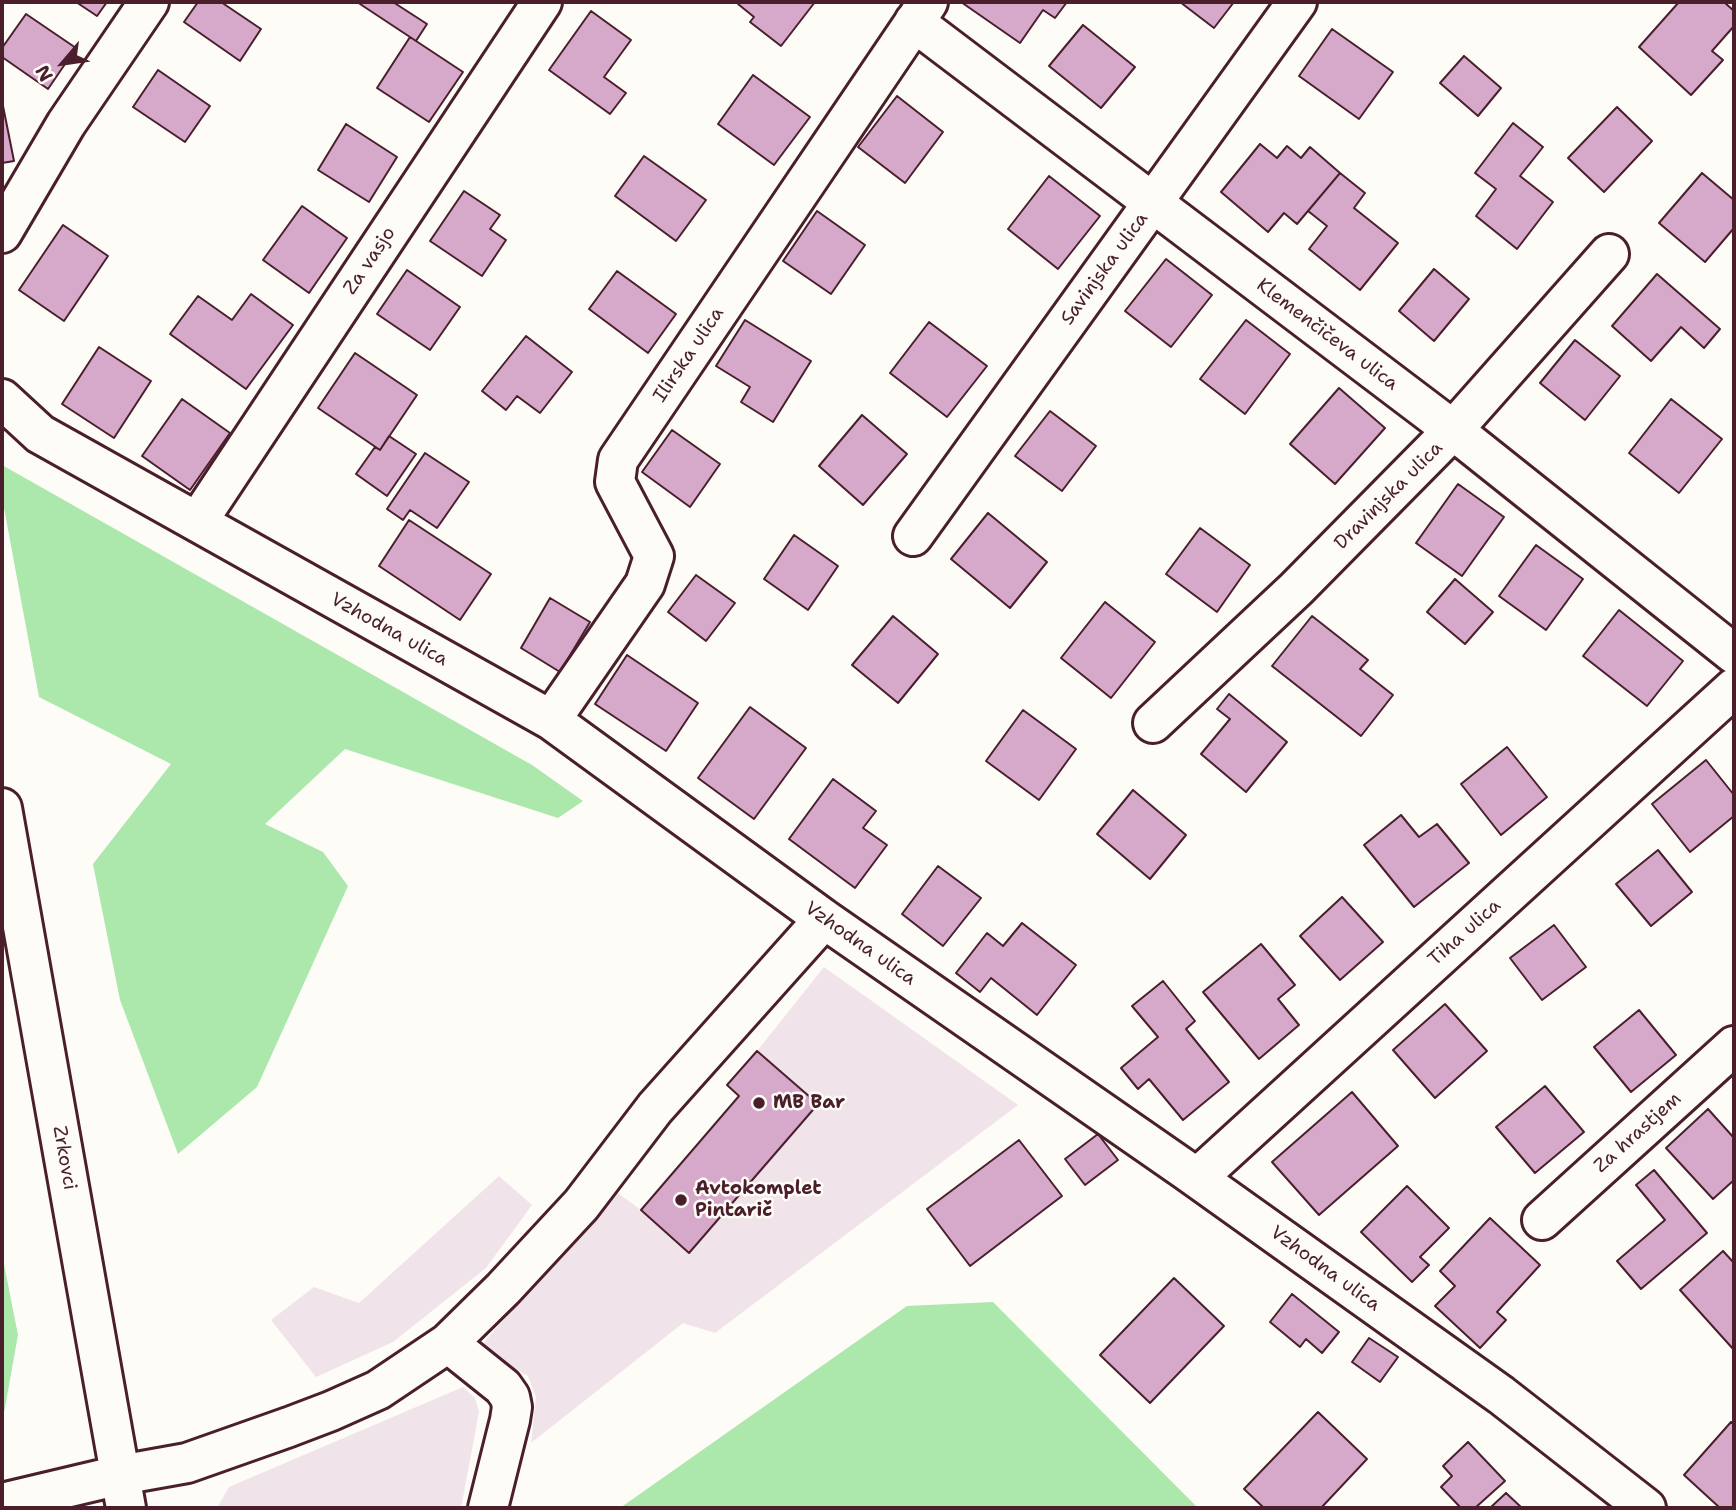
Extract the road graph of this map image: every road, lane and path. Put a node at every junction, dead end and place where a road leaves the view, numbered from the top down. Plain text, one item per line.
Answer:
1 (149, 2) edge
2 (542, 2) edge
3 (1297, 2) edge
4 (921, 12) edge
5 (1152, 203) junction
6 (2, 233) edge
7 (1609, 254) dead end
8 (2, 399) edge
9 (1453, 430) junction
10 (198, 521) junction
11 (914, 536) dead end
12 (1734, 654) edge
13 (1734, 688) edge
14 (551, 720) junction
15 (1153, 723) dead end
16 (2, 808) edge
17 (824, 919) junction
18 (1734, 1046) edge
19 (1197, 1178) junction
20 (1542, 1220) dead end
21 (448, 1343) junction
22 (123, 1492) edge
23 (2, 1503) edge
24 (488, 1508) edge
25 (1646, 1508) edge

1 - 6 street
2 - 10 street, Za vasjo
3 - 5 street, Savinjska ulica
4 - 5 street, Klemenčičeva ulica
4 - 14 street, Ilirska ulica
5 - 9 street, Klemenčičeva ulica
5 - 11 street, Savinjska ulica
7 - 9 street, Dravinjska ulica
8 - 10 street, Vzhodna ulica
9 - 12 street, Klemenčičeva ulica
9 - 15 street, Dravinjska ulica
10 - 14 street, Vzhodna ulica
13 - 19 street, Tiha ulica
14 - 17 street, Vzhodna ulica
16 - 22 street, Zrkovci
17 - 19 street, Vzhodna ulica
17 - 21 street
18 - 20 street, Za hrastjem
19 - 25 street, Vzhodna ulica
21 - 22 street
21 - 24 street
22 - 23 street

